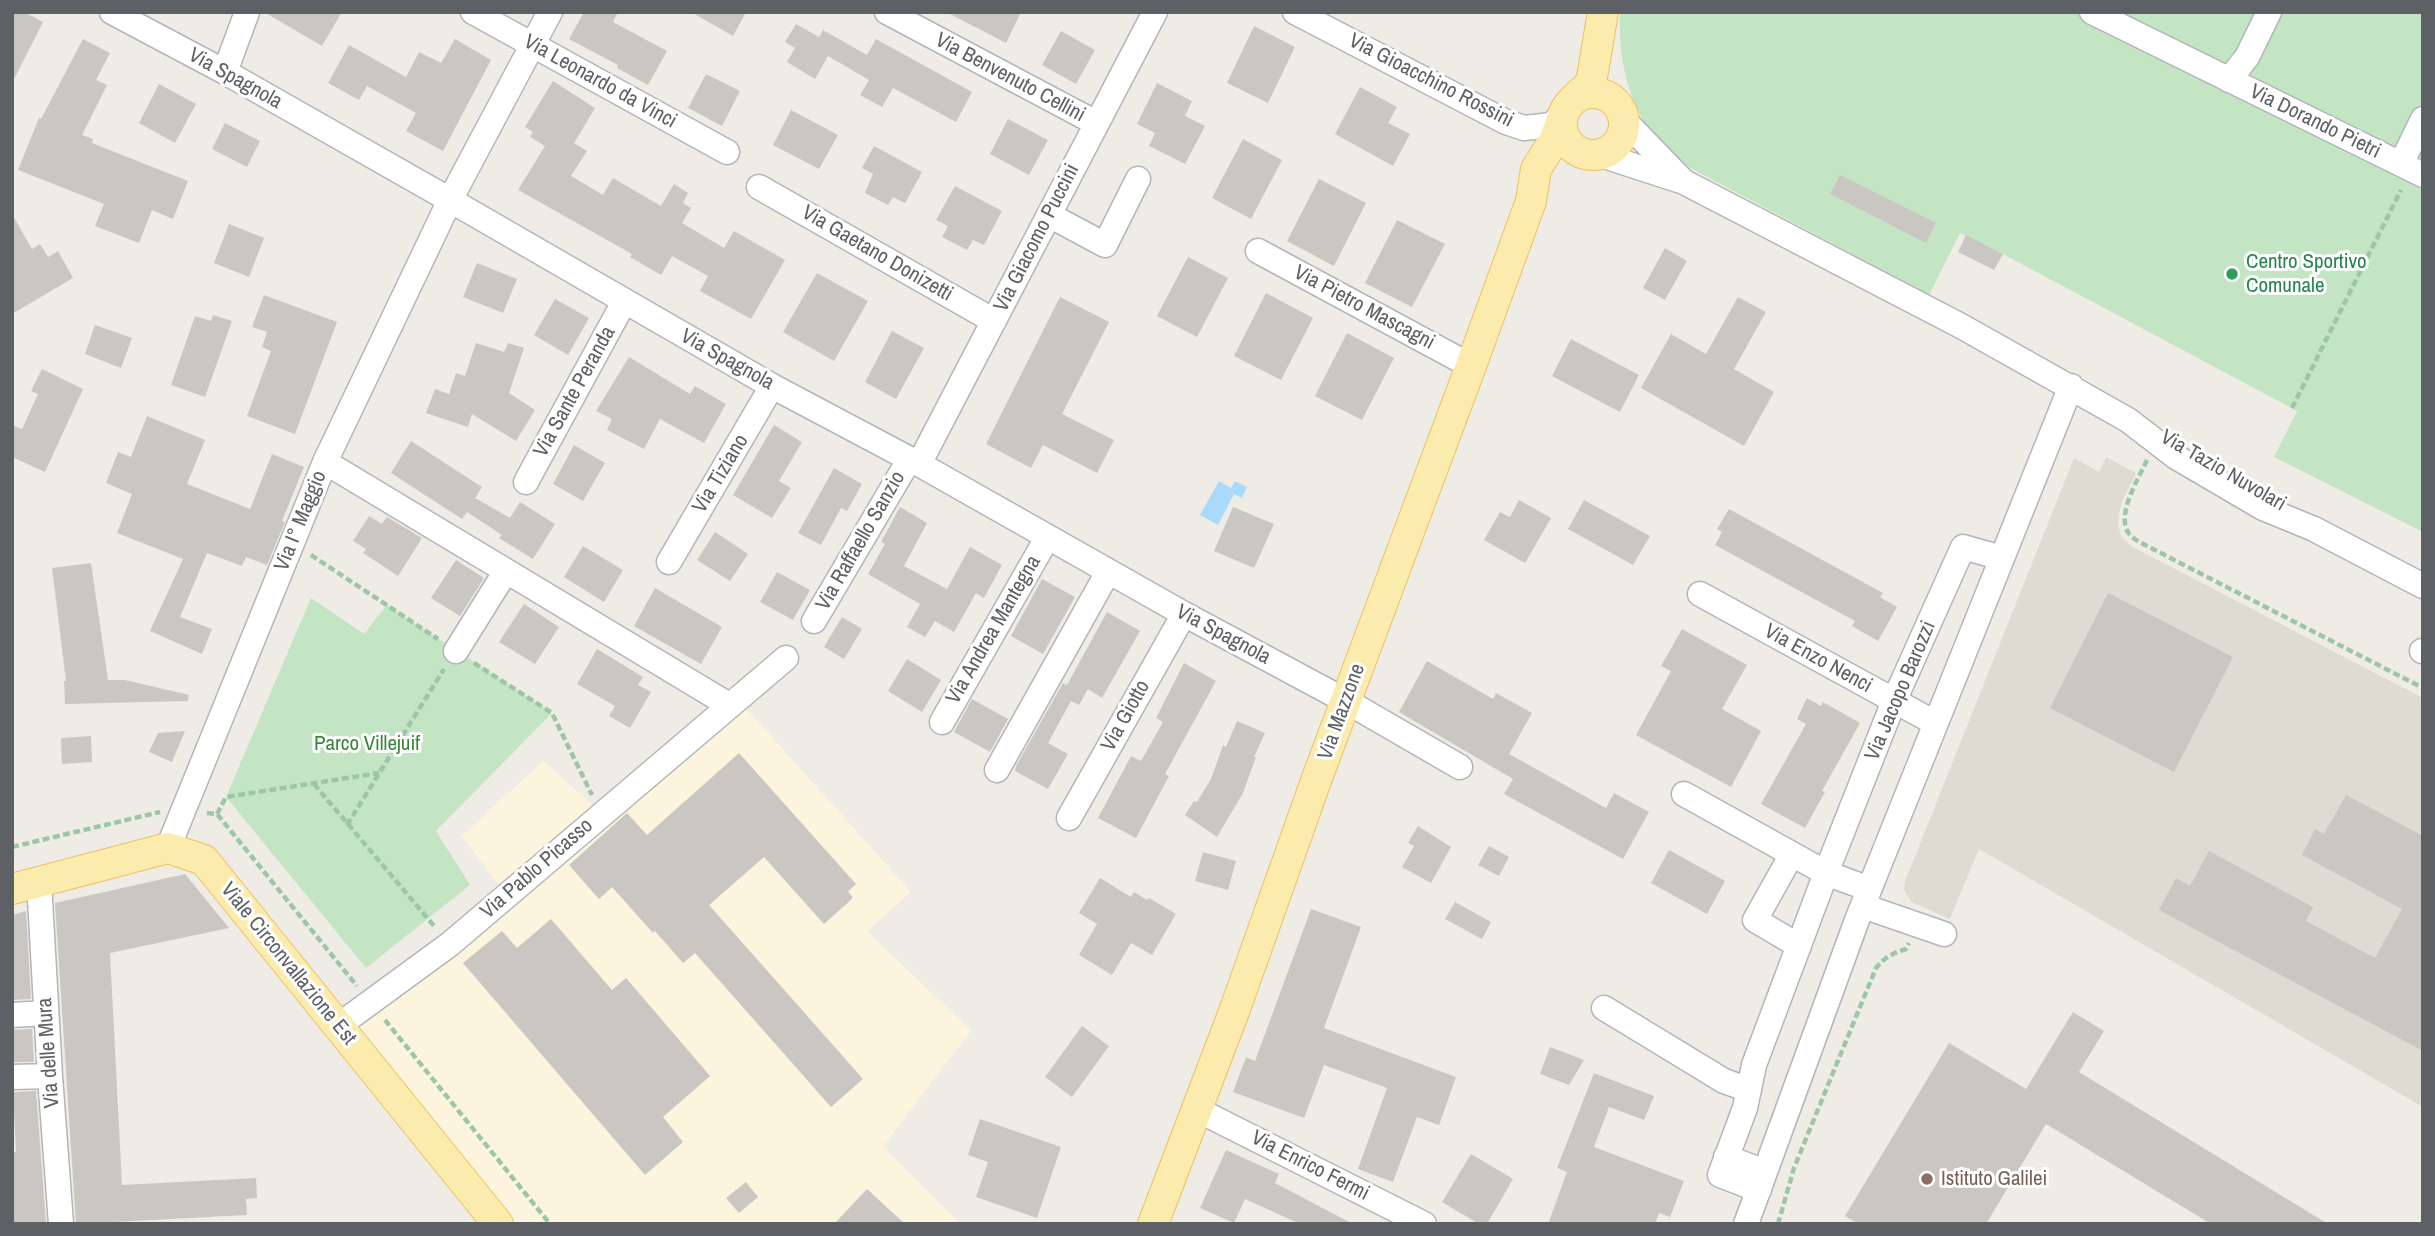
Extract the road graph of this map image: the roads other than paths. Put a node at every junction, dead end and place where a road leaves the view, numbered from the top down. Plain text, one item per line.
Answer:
1 (112, 12) edge
2 (247, 12) edge
3 (473, 12) edge
4 (550, 12) edge
5 (887, 12) edge
6 (1155, 12) edge
7 (1295, 12) edge
8 (1605, 12) edge
9 (2092, 12) edge
10 (2269, 12) edge
11 (532, 44) junction
12 (225, 72) junction
13 (2229, 80) junction
14 (1567, 108) junction
15 (1620, 111) junction
16 (2423, 119) edge
17 (1096, 123) junction
18 (727, 152) dead end
19 (1592, 154) junction
20 (2410, 172) edge
21 (1138, 179) dead end
22 (1684, 182) junction
23 (759, 187) dead end
24 (450, 200) junction
25 (1531, 201) junction
26 (1049, 215) junction
27 (1258, 251) dead end
28 (624, 302) junction
29 (994, 321) junction
30 (1471, 366) junction
31 (772, 386) junction
32 (2071, 387) junction
33 (325, 462) junction
34 (914, 462) junction
35 (526, 482) dead end
36 (1047, 538) junction
37 (2002, 558) junction
38 (669, 562) dead end
39 (506, 571) junction
40 (1108, 572) junction
41 (2423, 586) edge
42 (1700, 594) dead end
43 (1184, 614) junction
44 (814, 621) dead end
45 (456, 651) road end
46 (786, 658) dead end
47 (1346, 701) junction
48 (1894, 701) junction
49 (729, 705) junction
50 (942, 722) dead end
51 (1935, 723) junction
52 (1460, 767) dead end
53 (998, 770) dead end
54 (1684, 794) dead end
55 (1069, 818) dead end
56 (168, 848) junction
57 (1792, 854) junction
58 (1826, 873) junction
59 (26, 885) edge
60 (1866, 898) junction
61 (1944, 934) dead end
62 (1799, 946) junction
63 (1604, 1008) dead end
64 (46, 1013) junction
65 (12, 1015) edge
66 (338, 1026) junction
67 (50, 1076) junction
68 (12, 1077) edge
69 (1749, 1090) junction
70 (1196, 1109) junction
71 (1762, 1181) junction
72 (61, 1224) edge
73 (498, 1224) edge
74 (1153, 1224) edge
75 (1424, 1224) edge
76 (1746, 1224) edge

1 - 12 street, Via Spagnola
2 - 12 street
3 - 11 street, Via Leonardo da Vinci
4 - 11 street, Via I° Maggio
5 - 17 street, Via Benvenuto Cellini
6 - 17 street, Via Giacomo Puccini
7 - 14 street, Via Gioacchino Rossini
8 - 14 main road, Via Mazzone
8 - 15 main road, Via Mazzone
9 - 13 street, Via Dorando Pietri
10 - 13 street, Via Dorando Pietri
11 - 18 street, Via Leonardo da Vinci
11 - 24 street, Via I° Maggio
12 - 24 street, Via Spagnola
13 - 20 street, Via Dorando Pietri
14 - 15 main road
14 - 19 main road
14 - 25 main road, Via Mazzone
15 - 19 main road, Via Mazzone
15 - 22 street
16 - 20 street, Via Dorando Pietri
17 - 26 street, Via Giacomo Puccini
19 - 22 street
19 - 25 main road, Via Mazzone
21 - 26 street
22 - 32 street, Via Tazio Nuvolari
23 - 29 street, Via Gaetano Donizetti
24 - 28 street, Via Spagnola
24 - 33 street, Via I° Maggio
25 - 30 main road, Via Mazzone
26 - 29 street, Via Giacomo Puccini
27 - 30 street, Via Pietro Mascagni
28 - 31 street, Via Spagnola
28 - 35 street, Via Sante Peranda
29 - 34 street, Via Giacomo Puccini
30 - 47 main road, Via Mazzone
31 - 34 street, Via Spagnola
31 - 38 street, Via Tiziano
32 - 37 street, Via Jacopo Barozzi
32 - 41 street, Via Tazio Nuvolari
33 - 39 street
33 - 56 street, Via I° Maggio
34 - 36 street, Via Spagnola
34 - 44 street, Via Raffaello Sanzio
36 - 40 street, Via Spagnola
36 - 50 street, Via Andrea Mantegna
37 - 48 street, Via Jacopo Barozzi
37 - 51 street, Via Jacopo Barozzi
39 - 45 street
39 - 49 street
40 - 43 street, Via Spagnola
40 - 53 street
42 - 48 street, Via Enzo Nenci
43 - 47 street, Via Spagnola
43 - 55 street, Via Giotto
46 - 49 street, Via Pablo Picasso
47 - 52 street, Via Spagnola
47 - 70 main road, Via Mazzone
48 - 51 street, Via Enzo Nenci
48 - 58 street, Via Jacopo Barozzi
49 - 66 street, Via Pablo Picasso
51 - 60 street, Via Jacopo Barozzi
54 - 57 street
56 - 59 main road
56 - 66 main road, Viale Circonvallazione Est
57 - 58 street
57 - 62 street
58 - 60 street
58 - 62 street, Via Jacopo Barozzi
59 - 64 street, Via delle Mura
60 - 61 street
60 - 71 street, Via Jacopo Barozzi
62 - 69 street, Via Jacopo Barozzi
63 - 69 street
64 - 65 street
64 - 67 street, Via delle Mura
66 - 73 main road, Viale Circonvallazione Est
67 - 68 street
67 - 72 street, Via delle Mura
69 - 71 street, Via Jacopo Barozzi
70 - 74 main road, Via Mazzone
70 - 75 street, Via Enrico Fermi
71 - 76 street, Via Jacopo Barozzi

